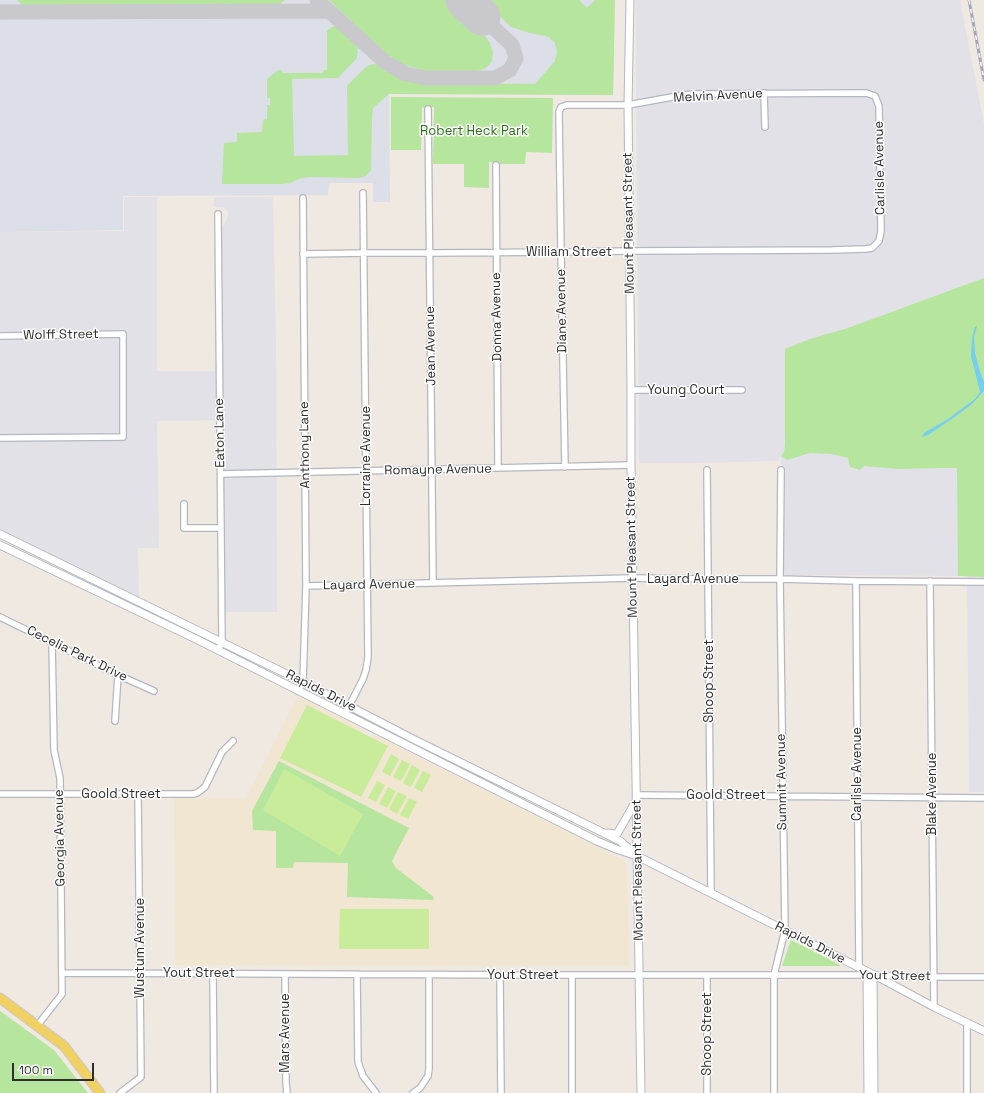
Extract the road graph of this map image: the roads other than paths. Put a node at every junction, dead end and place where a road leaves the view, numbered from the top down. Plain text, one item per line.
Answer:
1 (630, 0) edge
2 (764, 94) junction
3 (875, 96) joint
4 (628, 105) junction
5 (561, 107) joint
6 (428, 109) dead end
7 (765, 127) dead end
8 (496, 165) dead end
9 (363, 193) dead end
10 (303, 198) dead end
11 (218, 214) dead end
12 (879, 241) joint
13 (630, 251) junction
14 (496, 252) junction
15 (561, 252) junction
16 (364, 253) junction
17 (430, 253) junction
18 (303, 254) junction
19 (0, 336) edge
20 (631, 390) junction
21 (742, 390) dead end
22 (0, 438) edge
23 (631, 465) junction
24 (565, 467) junction
25 (498, 468) junction
26 (432, 470) junction
27 (707, 470) dead end
28 (781, 470) dead end
29 (366, 471) junction
30 (305, 472) junction
31 (221, 474) junction
32 (184, 504) dead end
33 (221, 528) junction
34 (0, 534) edge
35 (17, 542) junction
36 (0, 545) edge
37 (12, 551) junction
38 (34, 551) junction
39 (30, 559) junction
40 (66, 566) junction
41 (62, 575) junction
42 (632, 578) junction
43 (708, 579) junction
44 (780, 579) junction
45 (856, 581) junction
46 (930, 581) junction
47 (984, 582) edge
48 (433, 583) junction
49 (367, 585) junction
50 (306, 586) junction
51 (108, 587) junction
52 (104, 595) junction
53 (153, 609) junction
54 (0, 617) edge
55 (150, 617) junction
56 (52, 642) junction
57 (222, 642) junction
58 (218, 650) junction
59 (118, 674) junction
60 (303, 682) junction
61 (154, 691) dead end
62 (298, 691) junction
63 (350, 706) junction
64 (345, 714) junction
65 (115, 721) dead end
66 (233, 741) dead end
67 (0, 794) edge
68 (60, 794) junction
69 (138, 794) junction
70 (710, 795) junction
71 (783, 796) junction
72 (857, 797) junction
73 (932, 797) junction
74 (636, 798) junction
75 (984, 798) edge
76 (601, 832) junction
77 (637, 856) junction
78 (711, 893) junction
79 (785, 930) junction
80 (859, 968) junction
81 (62, 973) junction
82 (140, 973) junction
83 (213, 973) junction
84 (285, 974) junction
85 (357, 974) junction
86 (869, 974) junction
87 (429, 975) junction
88 (500, 975) junction
89 (572, 975) junction
90 (640, 975) junction
91 (774, 975) junction
92 (707, 976) junction
93 (934, 977) junction
94 (984, 977) edge
95 (0, 998) edge
96 (934, 1007) junction
97 (967, 1023) junction
98 (37, 1026) junction
99 (984, 1031) edge
100 (100, 1093) edge
101 (120, 1093) edge
102 (214, 1093) edge
103 (288, 1093) edge
104 (376, 1093) edge
105 (413, 1093) edge
106 (501, 1093) edge
107 (572, 1093) edge
108 (641, 1093) edge
109 (707, 1093) edge
110 (774, 1093) edge
111 (868, 1093) edge
112 (874, 1093) edge
113 (967, 1093) edge

1 - 4 street, Mount Pleasant Street
2 - 3 street, Melvin Avenue
2 - 4 street, Melvin Avenue
2 - 7 street
3 - 12 street, Carlisle Avenue
4 - 5 street, Melvin Avenue
4 - 13 street, Mount Pleasant Street
5 - 15 street, Diane Avenue
6 - 17 street, Jean Avenue
8 - 14 street, Donna Avenue
9 - 16 street, Lorraine Avenue
10 - 18 street, Anthony Lane
11 - 31 street, Eaton Lane
12 - 13 street, William Street
13 - 15 street, William Street
13 - 20 street, Mount Pleasant Street
14 - 15 street, William Street
14 - 17 street, William Street
14 - 25 street, Donna Avenue
15 - 24 street, Diane Avenue
16 - 17 street, William Street
16 - 18 street, William Street
16 - 29 street, Lorraine Avenue
17 - 26 street, Jean Avenue
18 - 30 street, Anthony Lane
19 - 22 street, Wolff Street
20 - 21 street, Young Court
20 - 23 street, Mount Pleasant Street
23 - 24 street, Romayne Avenue
23 - 42 street, Mount Pleasant Street
24 - 25 street, Romayne Avenue
25 - 26 street, Romayne Avenue
26 - 29 street, Romayne Avenue
26 - 48 street, Jean Avenue
27 - 43 street, Shoop Street
28 - 44 street, Summit Avenue
29 - 30 street, Romayne Avenue
29 - 49 street, Lorraine Avenue
30 - 31 street, Romayne Avenue
30 - 50 street, Anthony Lane
31 - 33 street, Eaton Lane
32 - 33 street
33 - 57 street, Eaton Lane
34 - 35 street, Rapids Drive
35 - 37 street
35 - 38 street, Rapids Drive
36 - 37 street, Rapids Drive
37 - 39 street, Rapids Drive
38 - 39 street
38 - 40 street, Rapids Drive
39 - 41 street, Rapids Drive
40 - 41 street
40 - 51 street, Rapids Drive
41 - 52 street, Rapids Drive
42 - 43 street, Layard Avenue
42 - 48 street, Layard Avenue
42 - 74 street, Mount Pleasant Street
43 - 44 street, Layard Avenue
43 - 70 street, Shoop Street
44 - 45 street, Layard Avenue
44 - 71 street, Summit Avenue
45 - 46 street, Layard Avenue
45 - 72 street, Carlisle Avenue
46 - 47 street, Layard Avenue
46 - 73 street, Blake Avenue
48 - 49 street, Layard Avenue
49 - 50 street, Layard Avenue
49 - 63 street, Lorraine Avenue
50 - 60 street, Anthony Lane
51 - 52 street
51 - 53 street, Rapids Drive
52 - 55 street, Rapids Drive
53 - 55 street
53 - 57 street, Rapids Drive
54 - 56 street, Cecelia Park Drive
55 - 58 street, Rapids Drive
56 - 59 street, Cecelia Park Drive
56 - 68 street, Georgia Avenue
57 - 58 street, Eaton Lane
57 - 60 street, Rapids Drive
58 - 62 street, Rapids Drive
59 - 61 street, Cecelia Park Drive
59 - 65 street
60 - 62 street, Anthony Lane
60 - 63 street, Rapids Drive
62 - 64 street, Rapids Drive
63 - 64 street, Lorraine Avenue
63 - 76 street, Rapids Drive
64 - 77 street, Rapids Drive
66 - 69 street, Goold Street
67 - 68 street, Goold Street
68 - 69 street, Goold Street
68 - 81 street, Georgia Avenue
69 - 82 street, Wustum Avenue
70 - 71 street, Goold Street
70 - 74 street, Goold Street
70 - 78 street, Shoop Street
71 - 72 street, Goold Street
71 - 79 street, Summit Avenue
72 - 73 street, Goold Street
72 - 80 street, Carlisle Avenue
73 - 75 street, Goold Street
73 - 93 street, Blake Avenue
74 - 76 street
74 - 77 street, Mount Pleasant Street
76 - 77 street, Rapids Drive
77 - 78 street, Rapids Drive
77 - 90 street, Mount Pleasant Street
78 - 79 street, Rapids Drive
79 - 80 street, Rapids Drive
79 - 91 street, Summit Avenue
80 - 86 street, Rapids Drive
81 - 82 street, Yout Street
81 - 98 street, Georgia Avenue
82 - 83 street, Yout Street
82 - 101 street, Wustum Avenue
83 - 84 street, Yout Street
83 - 102 street
84 - 85 street, Yout Street
84 - 103 street, Mars Avenue
85 - 87 street, Yout Street
85 - 104 street
86 - 91 street, Yout Street
86 - 93 street, Yout Street
86 - 96 street, Rapids Drive
86 - 111 street
86 - 112 street
87 - 88 street, Yout Street
87 - 105 street
88 - 89 street, Yout Street
88 - 106 street
89 - 90 street, Yout Street
89 - 107 street
90 - 92 street, Yout Street
90 - 108 street, Mount Pleasant Street
91 - 92 street, Yout Street
91 - 110 street, Summit Avenue
92 - 109 street, Shoop Street
93 - 94 street, Yout Street
93 - 96 street, Blake Avenue
95 - 98 main road
96 - 97 street, Rapids Drive
97 - 99 street, Rapids Drive
97 - 113 street
98 - 100 main road

